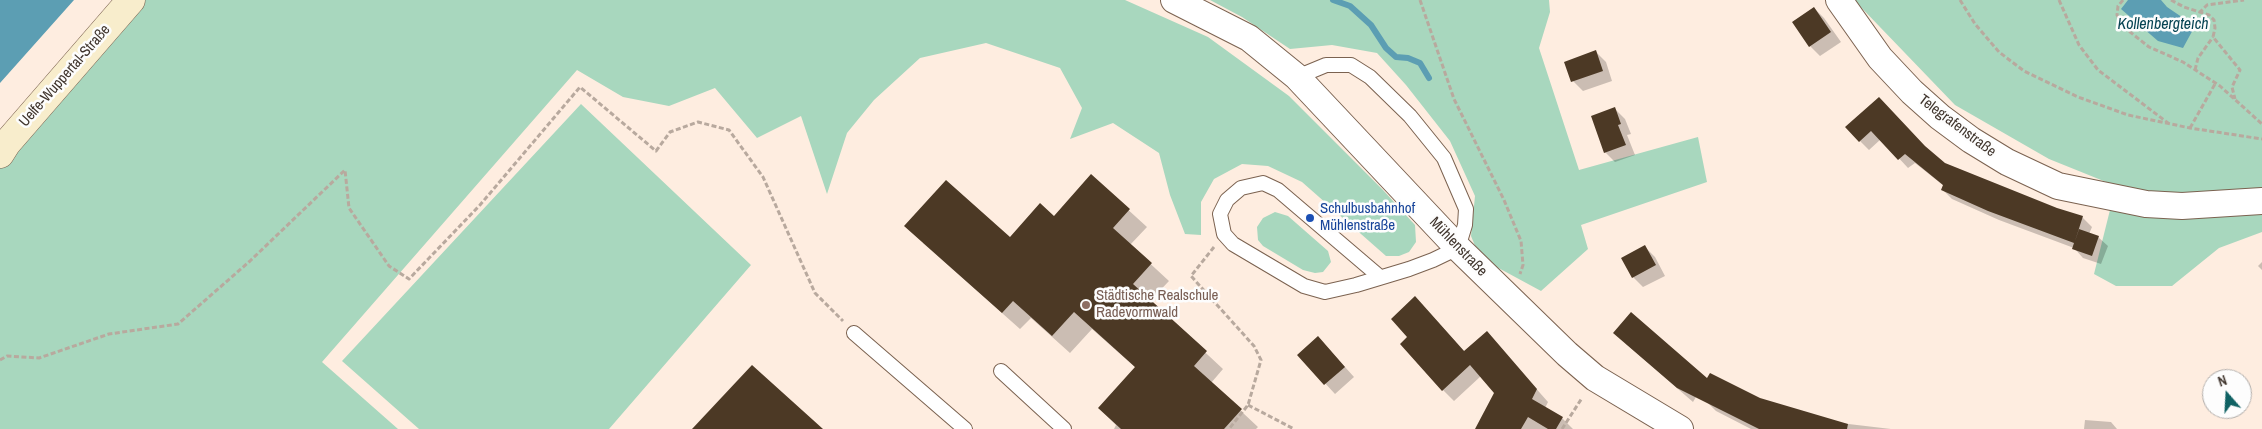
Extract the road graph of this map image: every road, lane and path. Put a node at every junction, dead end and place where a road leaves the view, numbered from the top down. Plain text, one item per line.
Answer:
1 (132, 0) edge
2 (1174, 0) edge
3 (1420, 0) edge
4 (1839, 0) edge
5 (1960, 0) edge
6 (2059, 0) edge
7 (2122, 0) edge
8 (2171, 0) edge
9 (2244, 0) edge
10 (2199, 13) junction
11 (2213, 36) junction
12 (2195, 70) junction
13 (1297, 77) junction
14 (2215, 84) junction
15 (2235, 100) junction
16 (2169, 124) junction
17 (2262, 124) edge
18 (2190, 128) junction
19 (2262, 139) edge
20 (0, 154) edge
21 (2262, 200) edge
22 (1224, 234) junction
23 (1458, 248) junction
24 (1380, 277) junction
25 (1512, 301) junction
26 (854, 333) joint
27 (0, 360) edge
28 (1001, 371) dead end
29 (1595, 378) junction
30 (1248, 405) junction
31 (965, 429) edge
32 (1064, 429) edge
33 (1229, 429) edge
34 (1294, 429) edge
35 (1562, 429) edge
36 (1680, 429) edge

1 - 20 main road, Uelfe-Wuppertal-Straße
2 - 13 street, Mühlenstraße
3 - 25 path
4 - 21 street, Telegrafenstraße
5 - 16 path
6 - 16 path
7 - 12 path
8 - 10 path
9 - 10 path
10 - 11 path
11 - 12 path
11 - 15 path
12 - 14 path
13 - 23 street, Mühlenstraße
13 - 23 lane
14 - 15 path
14 - 18 path
15 - 17 path
16 - 18 path
18 - 19 path
22 - 24 lane
22 - 24 lane
22 - 30 path
23 - 24 lane
23 - 25 street, Mühlenstraße
25 - 29 street, Mühlenstraße
26 - 27 path
26 - 31 lane
28 - 32 lane
29 - 35 path
29 - 36 street, Mühlenstraße
30 - 33 path
30 - 34 path

